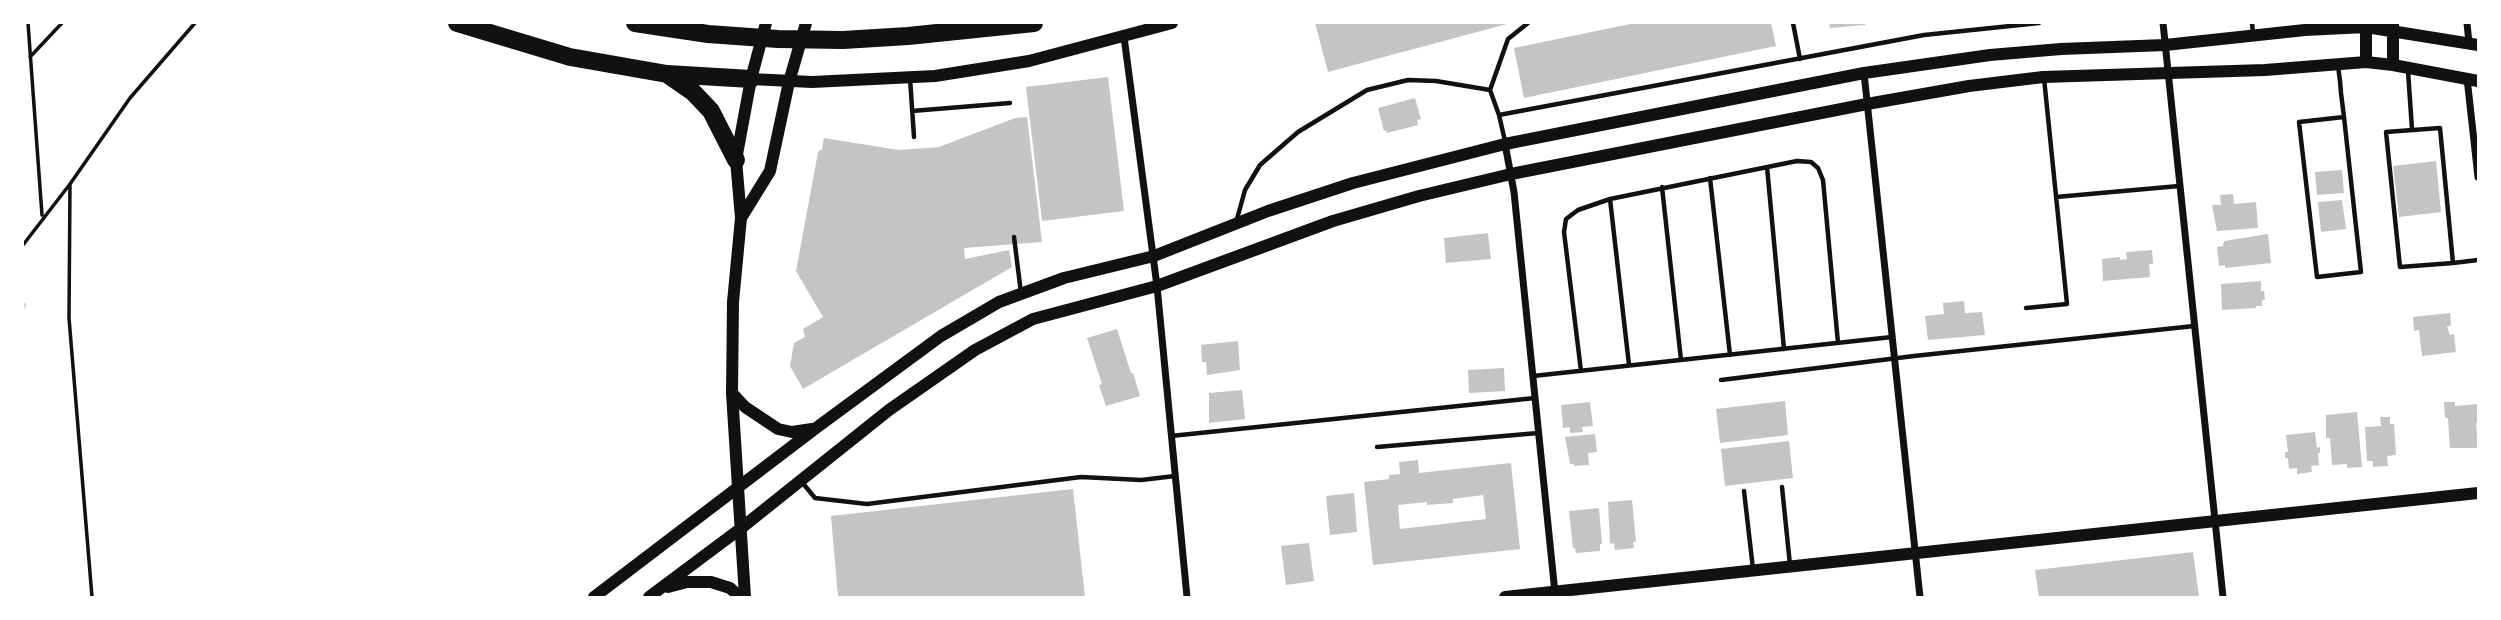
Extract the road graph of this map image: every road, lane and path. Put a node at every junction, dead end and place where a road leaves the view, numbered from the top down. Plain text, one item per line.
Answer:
1 (28, 23) edge
2 (62, 23) edge
3 (195, 23) edge
4 (457, 23) edge
5 (766, 23) edge
6 (806, 23) edge
7 (1034, 23) edge
8 (1172, 23) edge
9 (1528, 23) edge
10 (1793, 23) edge
11 (2039, 23) edge
12 (2163, 23) edge
13 (2252, 23) edge
14 (2467, 23) edge
15 (639, 24) edge
16 (2366, 25) edge
17 (2305, 27) edge
18 (2394, 27) edge
19 (1124, 37) junction
20 (2253, 37) junction
21 (2473, 44) edge
22 (2165, 45) junction
23 (30, 57) junction
24 (1800, 59) junction
25 (2366, 62) junction
26 (2337, 65) junction
27 (2393, 65) junction
28 (2408, 68) junction
29 (2168, 72) junction
30 (1864, 73) junction
31 (667, 74) junction
32 (2043, 77) junction
33 (910, 78) junction
34 (751, 79) junction
35 (2472, 79) edge
36 (789, 82) junction
37 (1490, 90) junction
38 (1010, 103) dead end
39 (1867, 104) junction
40 (912, 111) junction
41 (1499, 115) junction
42 (2344, 117) junction
43 (2412, 129) junction
44 (914, 137) dead end
45 (1505, 144) junction
46 (736, 160) junction
47 (1767, 167) junction
48 (1511, 174) junction
49 (2478, 177) edge
50 (1710, 178) junction
51 (69, 184) junction
52 (2179, 186) junction
53 (1662, 187) junction
54 (2056, 197) junction
55 (1610, 199) junction
56 (42, 218) junction
57 (741, 218) junction
58 (1236, 224) junction
59 (1014, 237) dead end
60 (23, 245) edge
61 (1154, 256) junction
62 (2478, 260) edge
63 (2453, 263) junction
64 (1157, 286) junction
65 (1021, 294) junction
66 (2026, 308) dead end
67 (2194, 326) junction
68 (1893, 337) junction
69 (1838, 343) junction
70 (1784, 349) junction
71 (1730, 355) junction
72 (1895, 358) junction
73 (1681, 360) junction
74 (1629, 365) junction
75 (1581, 371) junction
76 (1533, 376) junction
77 (1721, 380) dead end
78 (732, 393) junction
79 (1536, 398) junction
80 (816, 428) junction
81 (1539, 433) junction
82 (1171, 436) junction
83 (1377, 447) dead end
84 (1175, 476) junction
85 (801, 480) junction
86 (1782, 486) dead end
87 (737, 488) junction
88 (1744, 491) dead end
89 (2478, 492) edge
90 (2215, 521) junction
91 (740, 528) junction
92 (1915, 552) junction
93 (1790, 566) junction
94 (1753, 570) junction
95 (661, 589) junction
96 (1555, 595) edge
97 (92, 597) edge
98 (594, 597) edge
99 (649, 597) edge
100 (743, 597) edge
101 (1187, 597) edge
102 (1505, 597) edge
103 (1920, 597) edge
104 (2224, 597) edge

1 - 23 path
2 - 23 path
3 - 51 path
4 - 31 highway
5 - 34 main road
6 - 36 main road
7 - 15 highway
8 - 19 main road
9 - 37 lane
10 - 24 lane
11 - 24 lane
12 - 22 street
13 - 20 lane
14 - 21 street
16 - 17 main road
16 - 18 main road
16 - 25 main road
17 - 20 main road
18 - 21 main road
18 - 27 main road
19 - 33 main road
19 - 61 street
20 - 22 main road
22 - 29 street
22 - 30 main road
23 - 56 path
24 - 41 lane
25 - 26 main road
25 - 27 main road
26 - 29 main road
26 - 42 lane
27 - 28 main road
28 - 35 main road
28 - 43 lane
29 - 32 main road
29 - 52 street
30 - 39 street
30 - 45 main road
31 - 34 highway
31 - 46 highway
32 - 39 main road
32 - 54 lane
33 - 36 main road
33 - 40 lane
34 - 36 main road
34 - 46 main road
35 - 49 street
36 - 57 main road
37 - 41 lane
37 - 58 lane
38 - 40 lane
39 - 48 main road
39 - 68 street
40 - 44 lane
41 - 45 lane
42 - 42 lane
43 - 63 lane
43 - 63 lane
45 - 48 street
45 - 58 main road
46 - 57 main road
47 - 50 lane
47 - 69 lane
47 - 70 lane
48 - 64 main road
48 - 76 street
50 - 53 lane
50 - 71 lane
51 - 56 path
51 - 97 path
52 - 54 lane
52 - 67 street
53 - 55 lane
53 - 73 lane
54 - 66 lane
55 - 74 lane
55 - 75 lane
56 - 60 path
57 - 78 main road
58 - 61 main road
59 - 65 lane
61 - 64 street
61 - 65 main road
62 - 63 lane
64 - 82 street
64 - 85 main road
65 - 80 main road
67 - 72 lane
67 - 90 street
68 - 69 lane
68 - 72 street
69 - 70 lane
70 - 71 lane
71 - 73 lane
72 - 77 lane
72 - 92 street
73 - 74 lane
74 - 75 lane
75 - 76 lane
76 - 79 street
78 - 80 main road
78 - 87 main road
79 - 81 street
79 - 82 lane
80 - 87 main road
81 - 83 lane
81 - 96 street
82 - 84 street
84 - 85 lane
84 - 101 street
85 - 91 main road
86 - 93 lane
87 - 91 main road
87 - 98 main road
88 - 94 lane
89 - 90 main road
90 - 92 main road
90 - 104 street
91 - 95 main road
91 - 100 main road
92 - 93 main road
92 - 103 street
93 - 94 main road
94 - 96 main road
95 - 99 main road
95 - 100 main road
96 - 102 main road

